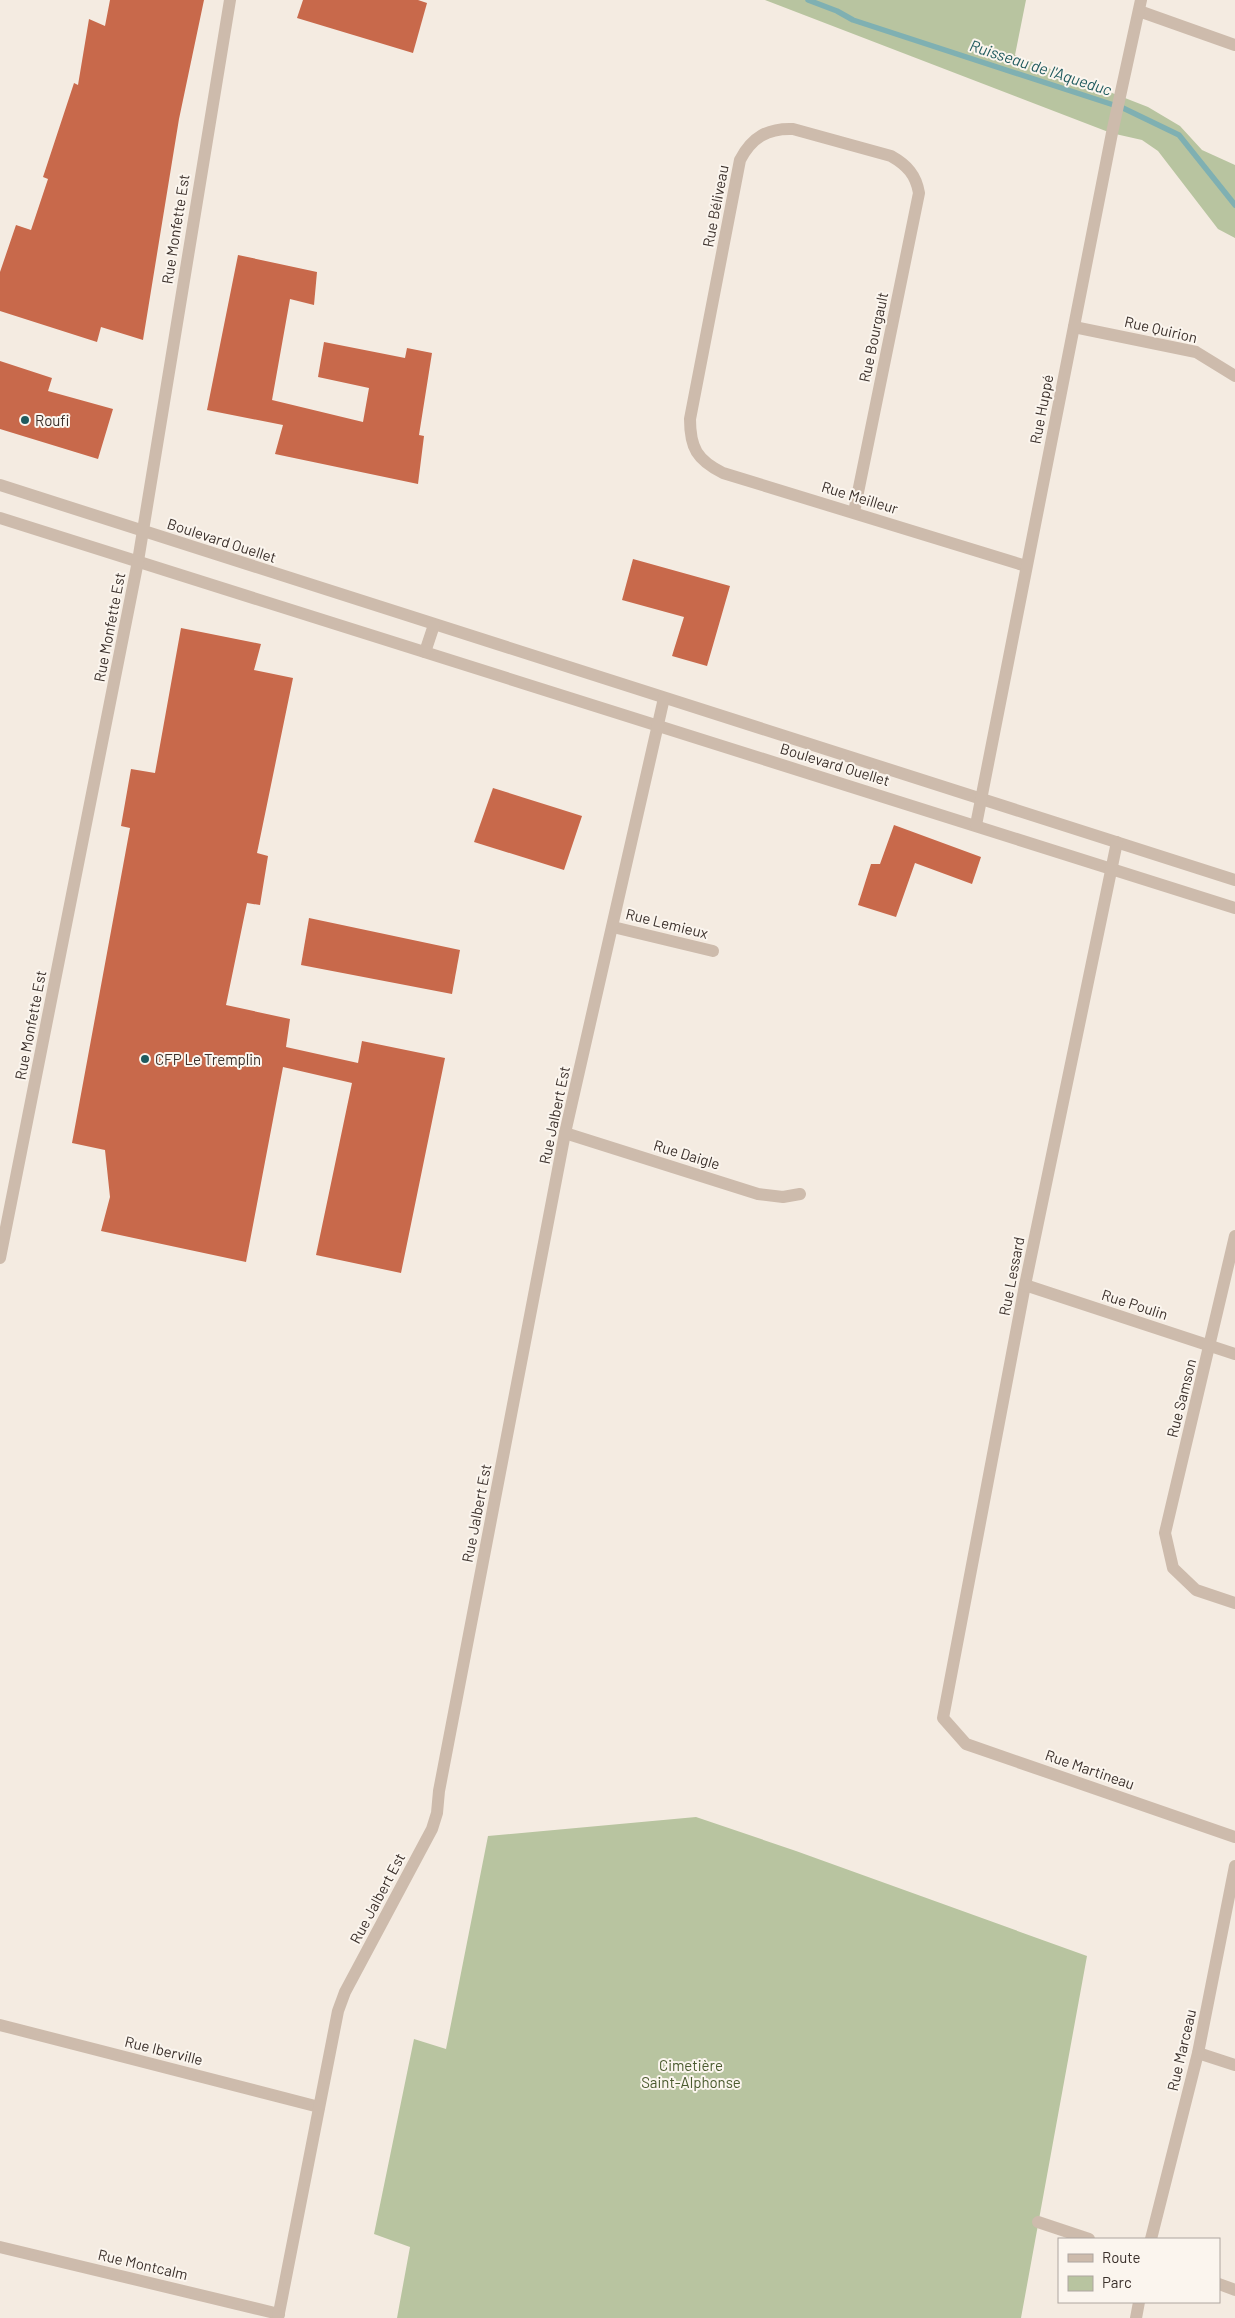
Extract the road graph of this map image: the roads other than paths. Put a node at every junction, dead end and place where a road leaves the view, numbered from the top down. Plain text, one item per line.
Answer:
1 (230, 0) edge
2 (1140, 6) edge
3 (1235, 45) edge
4 (910, 171) joint
5 (1074, 327) junction
6 (1235, 376) edge
7 (693, 448) joint
8 (0, 485) edge
9 (854, 512) junction
10 (0, 518) edge
11 (142, 531) junction
12 (138, 562) junction
13 (1026, 566) junction
14 (434, 625) junction
15 (425, 652) junction
16 (664, 698) junction
17 (658, 726) junction
18 (980, 799) junction
19 (976, 825) junction
20 (1117, 842) junction
21 (1112, 870) junction
22 (1235, 880) edge
23 (1235, 908) edge
24 (613, 926) junction
25 (713, 951) dead end
26 (565, 1133) junction
27 (800, 1194) dead end
28 (1235, 1236) edge
29 (0, 1258) edge
30 (1026, 1285) junction
31 (1211, 1346) junction
32 (1235, 1354) edge
33 (1235, 1603) edge
34 (943, 1718) joint
35 (1235, 1837) edge
36 (1235, 1866) edge
37 (0, 2025) edge
38 (1198, 2053) junction
39 (1235, 2065) edge
40 (319, 2106) junction
41 (1038, 2222) dead end
42 (1086, 2238) edge
43 (1151, 2238) edge
44 (0, 2247) edge
45 (1220, 2284) edge
46 (1235, 2290) edge
47 (1139, 2303) edge
48 (279, 2316) edge
49 (1136, 2318) edge

1 - 11 street, Rue Monfette Est
2 - 3 street
2 - 5 street, Rue Huppé
4 - 7 street, Rue Béliveau
4 - 9 street, Rue Bourgault
5 - 6 street, Rue Quirion
5 - 13 street, Rue Huppé
7 - 9 street, Rue Meilleur
8 - 11 street, Boulevard Ouellet
9 - 13 street, Rue Meilleur
10 - 12 street, Boulevard Ouellet
11 - 12 street, Rue Monfette Est
11 - 14 street, Boulevard Ouellet
12 - 15 street, Boulevard Ouellet
12 - 29 street, Rue Monfette Est
13 - 18 street, Rue Huppé
14 - 15 street
14 - 16 street, Boulevard Ouellet
15 - 17 street, Boulevard Ouellet
16 - 17 street, Rue Jalbert Est
16 - 18 street, Boulevard Ouellet
17 - 19 street, Boulevard Ouellet
17 - 24 street, Rue Jalbert Est
18 - 19 street, Rue Huppé
18 - 20 street, Boulevard Ouellet
19 - 21 street, Boulevard Ouellet
20 - 21 street, Rue Lessard
20 - 22 street, Boulevard Ouellet
21 - 23 street, Boulevard Ouellet
21 - 30 street, Rue Lessard
24 - 25 street, Rue Lemieux
24 - 26 street, Rue Jalbert Est
26 - 27 street, Rue Daigle
26 - 40 street, Rue Jalbert Est
28 - 31 street, Rue Samson
30 - 31 street, Rue Poulin
30 - 34 street, Rue Lessard
31 - 32 street, Rue Poulin
31 - 33 street, Rue Samson
34 - 35 street, Rue Martineau
36 - 38 street, Rue Marceau
37 - 40 street, Rue Iberville
38 - 39 street
38 - 43 street, Rue Marceau
40 - 48 street, Rue Jalbert Est
41 - 42 street
44 - 48 street, Rue Montcalm
45 - 46 street
47 - 49 street

